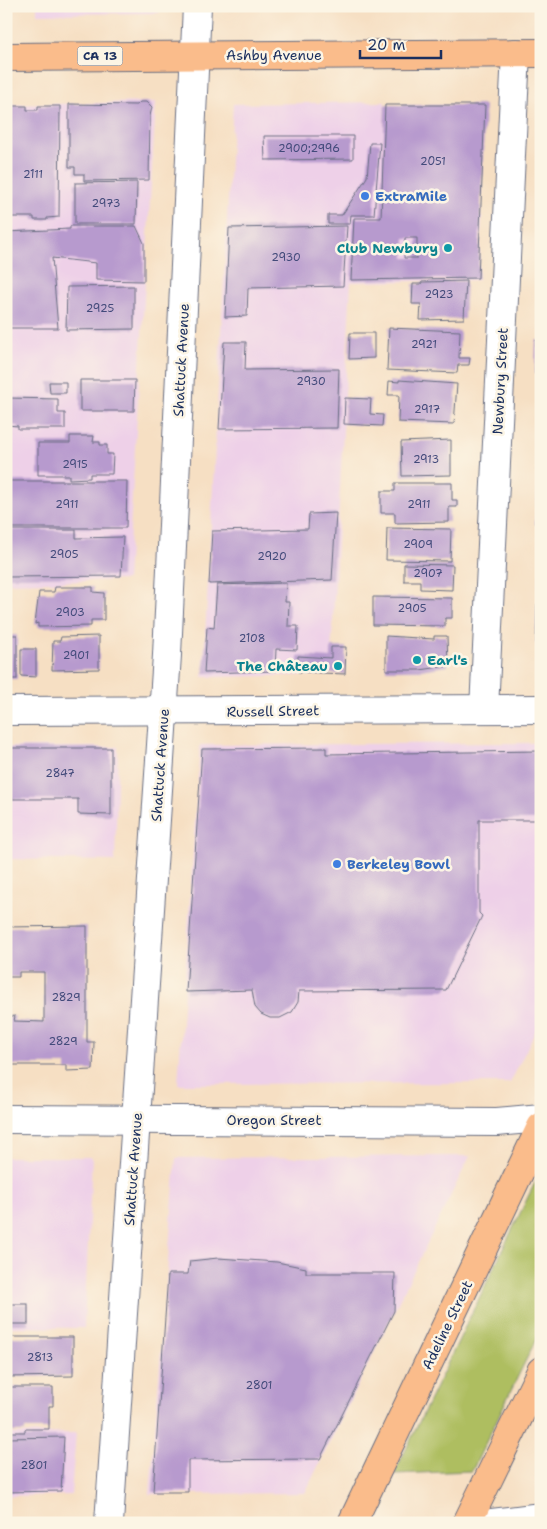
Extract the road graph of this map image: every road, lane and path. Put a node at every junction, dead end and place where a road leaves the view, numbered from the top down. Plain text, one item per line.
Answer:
1 (197, 6) edge
2 (529, 53) edge
3 (194, 56) junction
4 (6, 57) edge
5 (484, 709) junction
6 (541, 709) edge
7 (6, 711) edge
8 (163, 711) junction
9 (6, 1118) edge
10 (136, 1118) junction
11 (541, 1118) edge
12 (541, 1127) edge
13 (541, 1372) edge
14 (541, 1517) edge
15 (109, 1523) edge
16 (352, 1523) edge
17 (468, 1523) edge
18 (492, 1523) edge

1 - 3 street, Shattuck Avenue
2 - 3 main road, Ashby Avenue / CA 13
2 - 5 street, Newbury Street
3 - 4 main road, Ashby Avenue / CA 13
3 - 8 street, Shattuck Avenue
5 - 6 street, Russell Street
5 - 8 street, Russell Street
7 - 8 street, Russell Street
8 - 10 street, Shattuck Avenue
9 - 10 street, Oregon Street
10 - 11 street, Oregon Street
10 - 15 street, Shattuck Avenue
12 - 16 main road, Adeline Street
13 - 17 main road
14 - 18 street

